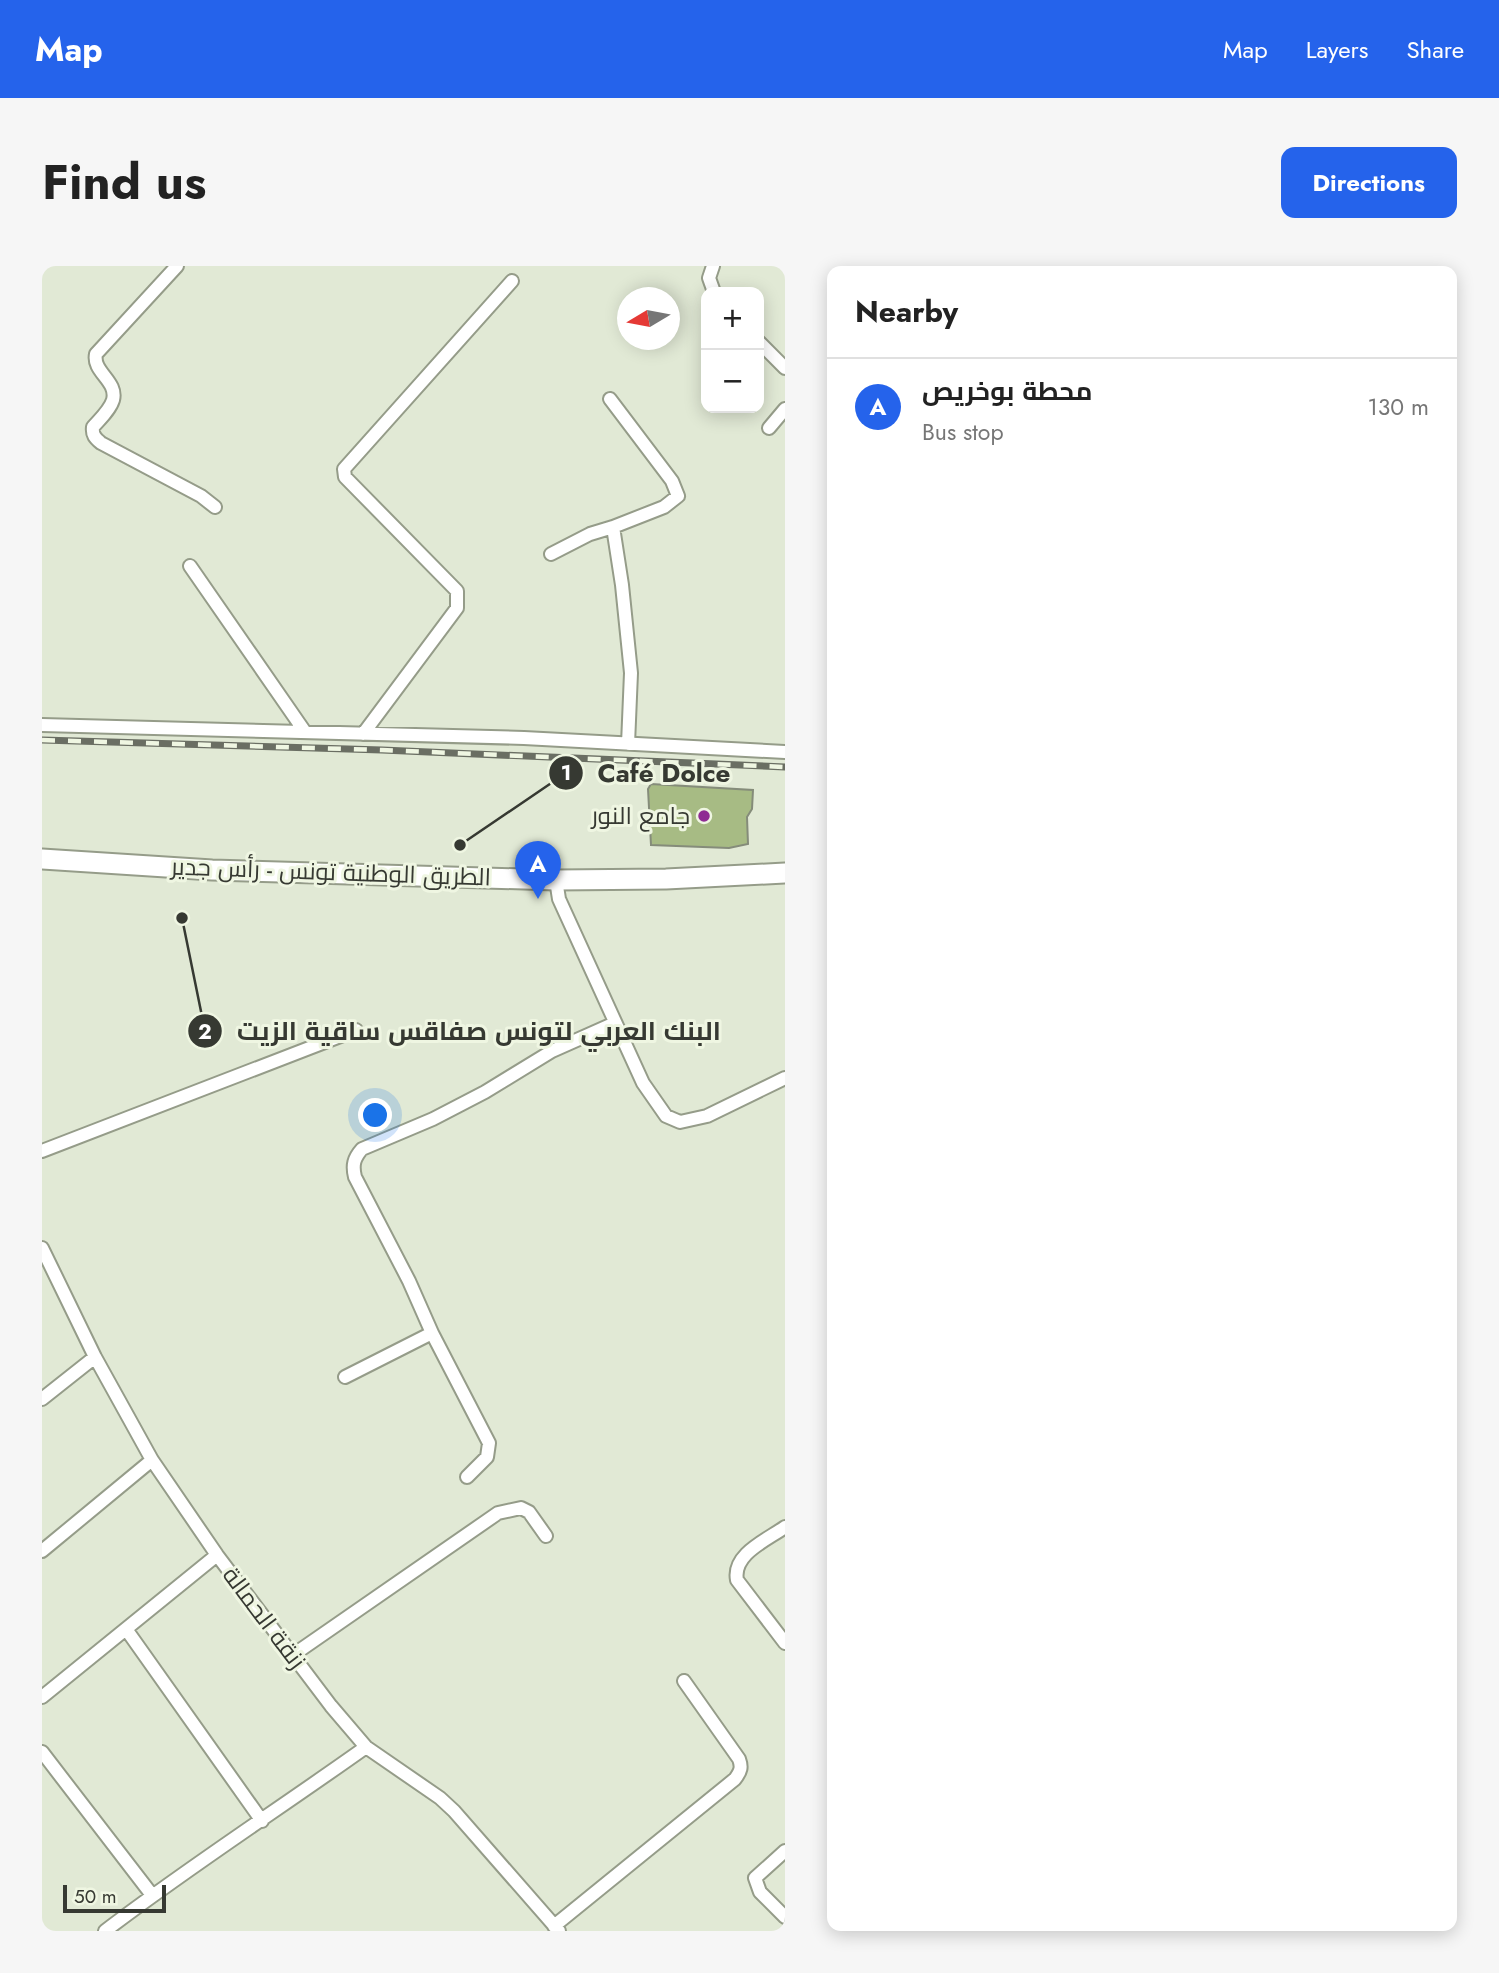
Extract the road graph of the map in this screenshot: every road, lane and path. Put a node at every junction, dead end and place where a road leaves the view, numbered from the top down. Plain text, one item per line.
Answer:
1 (177, 266) edge
2 (713, 266) edge
3 (512, 281) dead end
4 (713, 287) edge
5 (764, 347) edge
6 (785, 368) edge
7 (610, 399) dead end
8 (785, 409) edge
9 (769, 428) dead end
10 (215, 507) dead end
11 (613, 527) junction
12 (551, 554) dead end
13 (190, 566) dead end
14 (42, 725) edge
15 (305, 732) junction
16 (363, 734) junction
17 (628, 744) junction
18 (785, 751) edge
19 (43, 860) edge
20 (785, 873) edge
21 (557, 889) junction
22 (615, 1023) junction
23 (356, 1030) dead end
24 (785, 1078) edge
25 (42, 1151) edge
26 (42, 1248) edge
27 (432, 1333) junction
28 (95, 1357) junction
29 (345, 1377) dead end
30 (42, 1399) edge
31 (152, 1460) junction
32 (467, 1477) dead end
33 (785, 1527) edge
34 (546, 1535) dead end
35 (42, 1551) edge
36 (217, 1556) junction
37 (126, 1629) junction
38 (785, 1643) edge
39 (293, 1656) junction
40 (684, 1681) dead end
41 (42, 1697) edge
42 (366, 1747) junction
43 (42, 1752) edge
44 (262, 1821) junction
45 (785, 1851) edge
46 (152, 1895) junction
47 (785, 1917) edge
48 (557, 1928) edge
49 (105, 1931) edge

1 - 10 street
2 - 4 street
3 - 16 street
5 - 6 street
7 - 11 street
8 - 9 street
11 - 12 street
11 - 17 street
13 - 15 street
14 - 15 street
15 - 16 street
16 - 17 street
17 - 18 street
19 - 21 main road, الطريق الوطنية تونس - رأس جدير
20 - 21 main road, الطريق الوطنية تونس - رأس جدير
21 - 22 street
22 - 24 street
22 - 27 street
23 - 25 street
26 - 28 street, زنقة الحمالة
27 - 29 street
27 - 32 street
28 - 30 street
28 - 31 street, زنقة الحمالة
31 - 35 street
31 - 36 street, زنقة الحمالة
33 - 38 street
34 - 39 street
36 - 37 street
36 - 39 street, زنقة الحمالة
37 - 41 street
37 - 44 street
39 - 42 street, زنقة الحمالة
40 - 48 street
42 - 44 street
42 - 48 street, زنقة الحمالة
43 - 46 street
44 - 46 street
45 - 47 street
46 - 49 street

